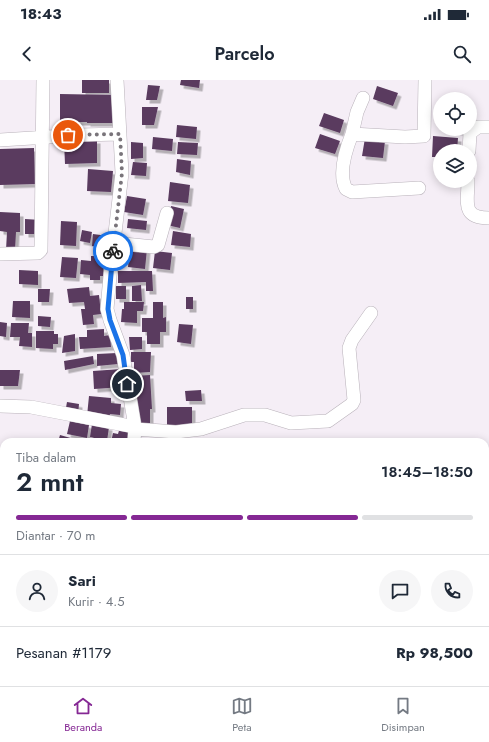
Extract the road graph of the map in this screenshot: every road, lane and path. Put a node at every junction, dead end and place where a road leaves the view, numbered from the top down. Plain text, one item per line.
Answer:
1 (43, 80) edge
2 (116, 80) edge
3 (425, 80) edge
4 (363, 98) dead end
5 (489, 128) edge
6 (120, 134) junction
7 (352, 134) junction
8 (43, 137) junction
9 (0, 140) edge
10 (469, 144) edge
11 (418, 188) dead end
12 (468, 188) edge
13 (167, 213) dead end
14 (489, 218) edge
15 (114, 243) junction
16 (0, 254) edge
17 (371, 313) dead end
18 (0, 406) edge
19 (134, 433) edge

1 - 8 street
2 - 6 street
3 - 7 street
4 - 7 street
5 - 10 street
6 - 8 street
6 - 15 street
7 - 11 street
8 - 9 street
8 - 16 street
12 - 14 street
13 - 15 street
15 - 19 street
17 - 19 street
18 - 19 street

